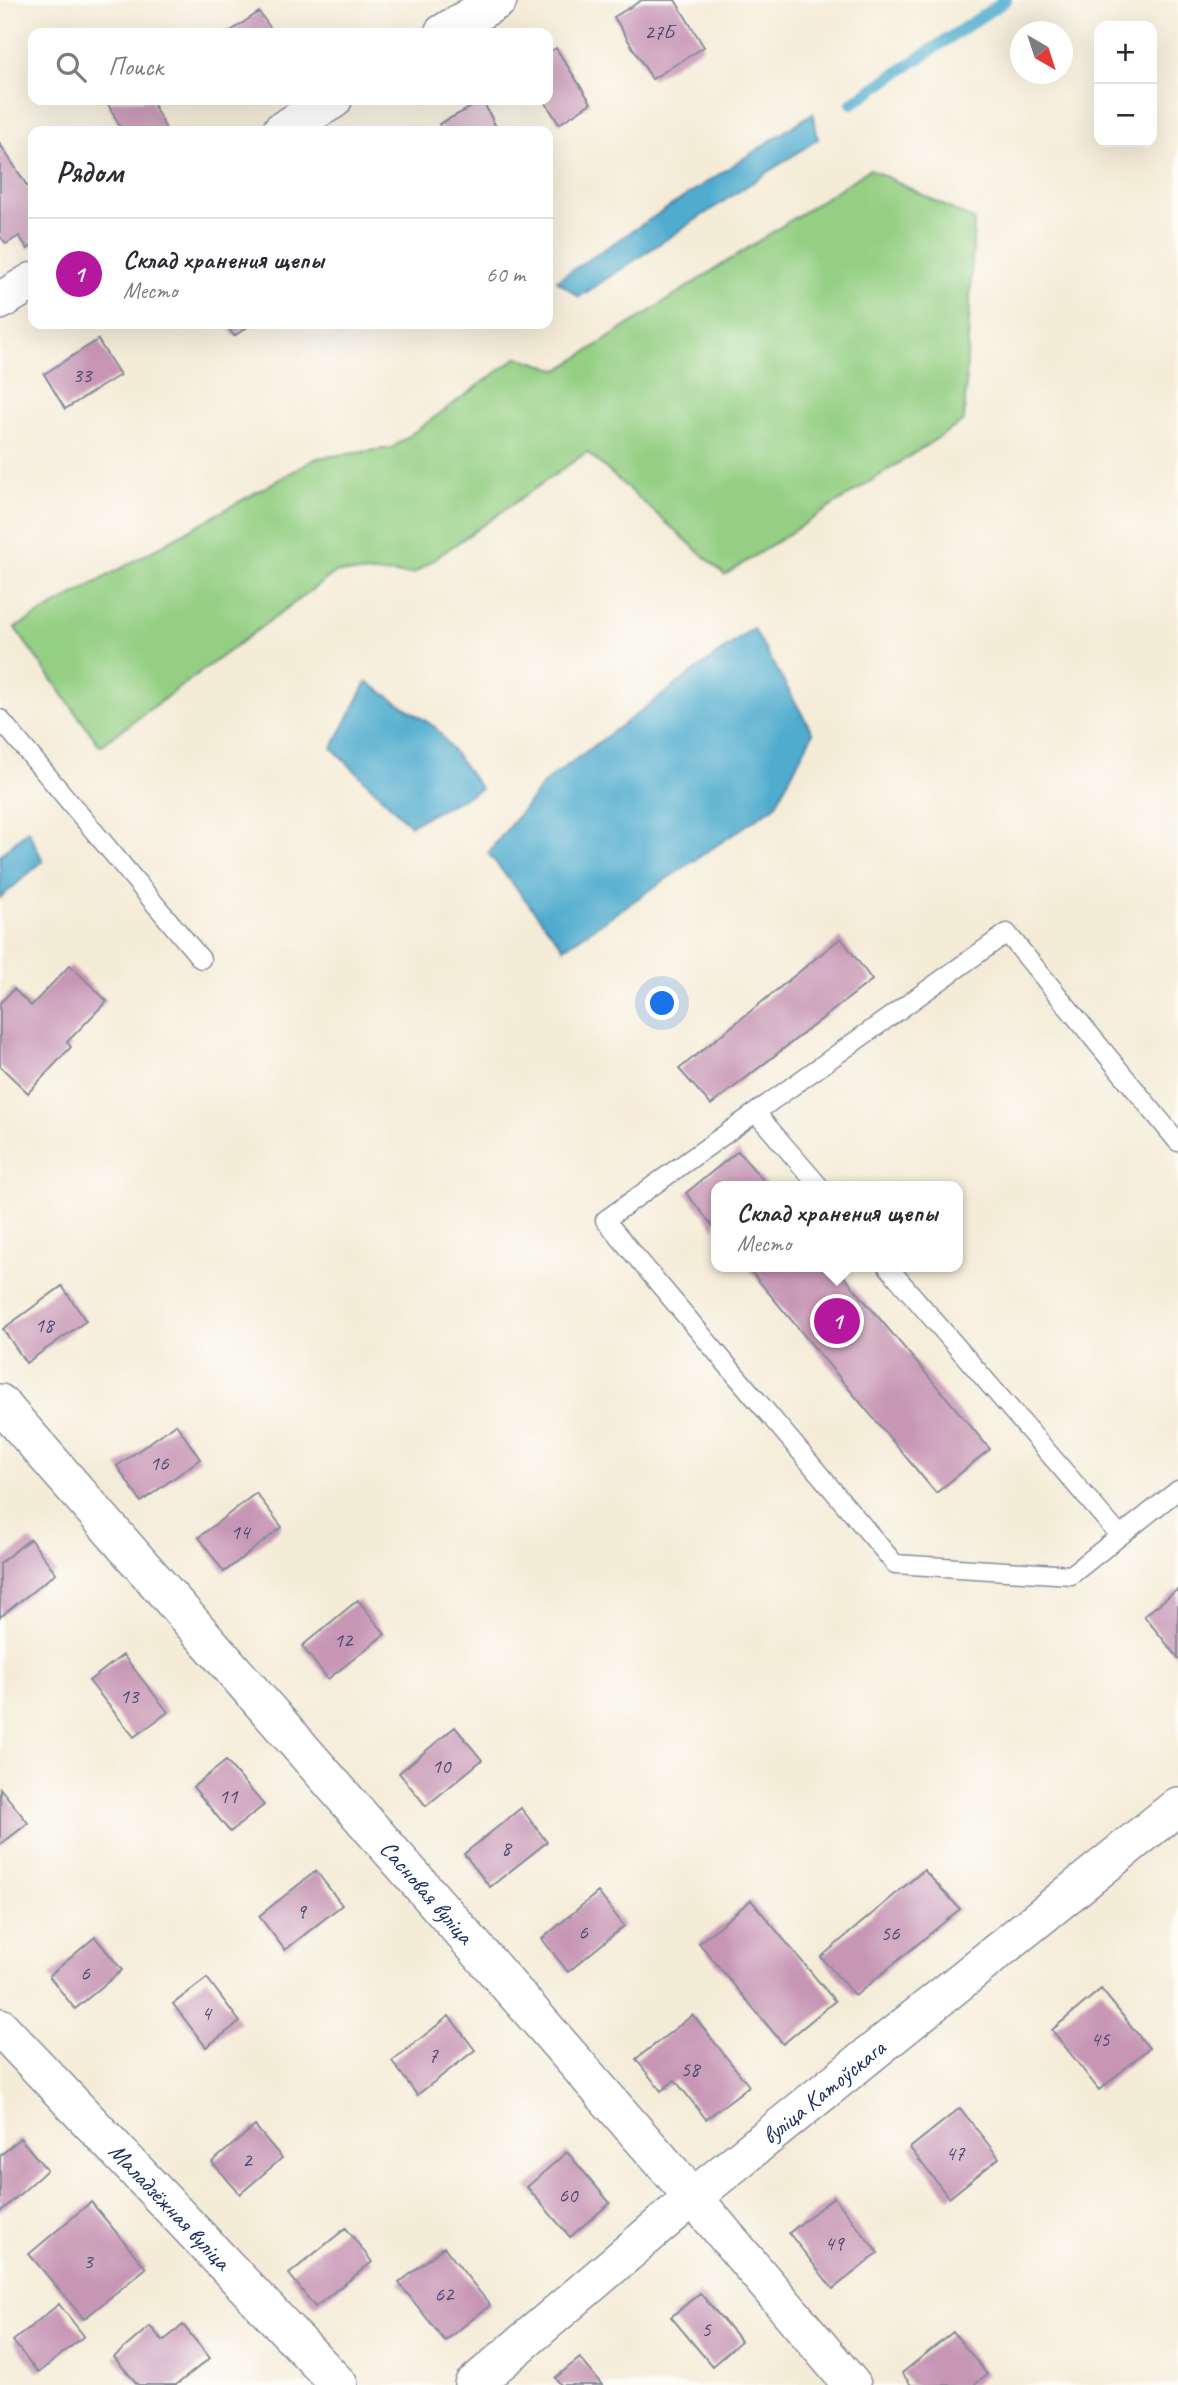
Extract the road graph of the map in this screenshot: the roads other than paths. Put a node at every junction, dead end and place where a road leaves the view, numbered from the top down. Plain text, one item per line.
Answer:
1 (498, 0) edge
2 (451, 28) edge
3 (325, 105) edge
4 (289, 126) edge
5 (28, 284) edge
6 (0, 301) edge
7 (0, 719) edge
8 (201, 959) dead end
9 (756, 1113) junction
10 (1178, 1142) edge
11 (815, 1181) edge
12 (892, 1272) edge
13 (0, 1403) edge
14 (1178, 1490) edge
15 (1120, 1536) junction
16 (1178, 1806) edge
17 (0, 2027) edge
18 (693, 2197) junction
19 (339, 2385) edge
20 (473, 2385) edge
21 (852, 2385) edge

1 - 2 street
3 - 4 street
5 - 6 street
7 - 8 lane
9 - 10 lane
9 - 11 lane
9 - 15 lane
12 - 15 lane
13 - 18 street, Сасновая вуліца
14 - 15 lane
16 - 18 street, вуліца Катоўскага
17 - 19 street, Маладзёжная вуліца
18 - 20 street, вуліца Катоўскага
18 - 21 street, Сасновая вуліца

